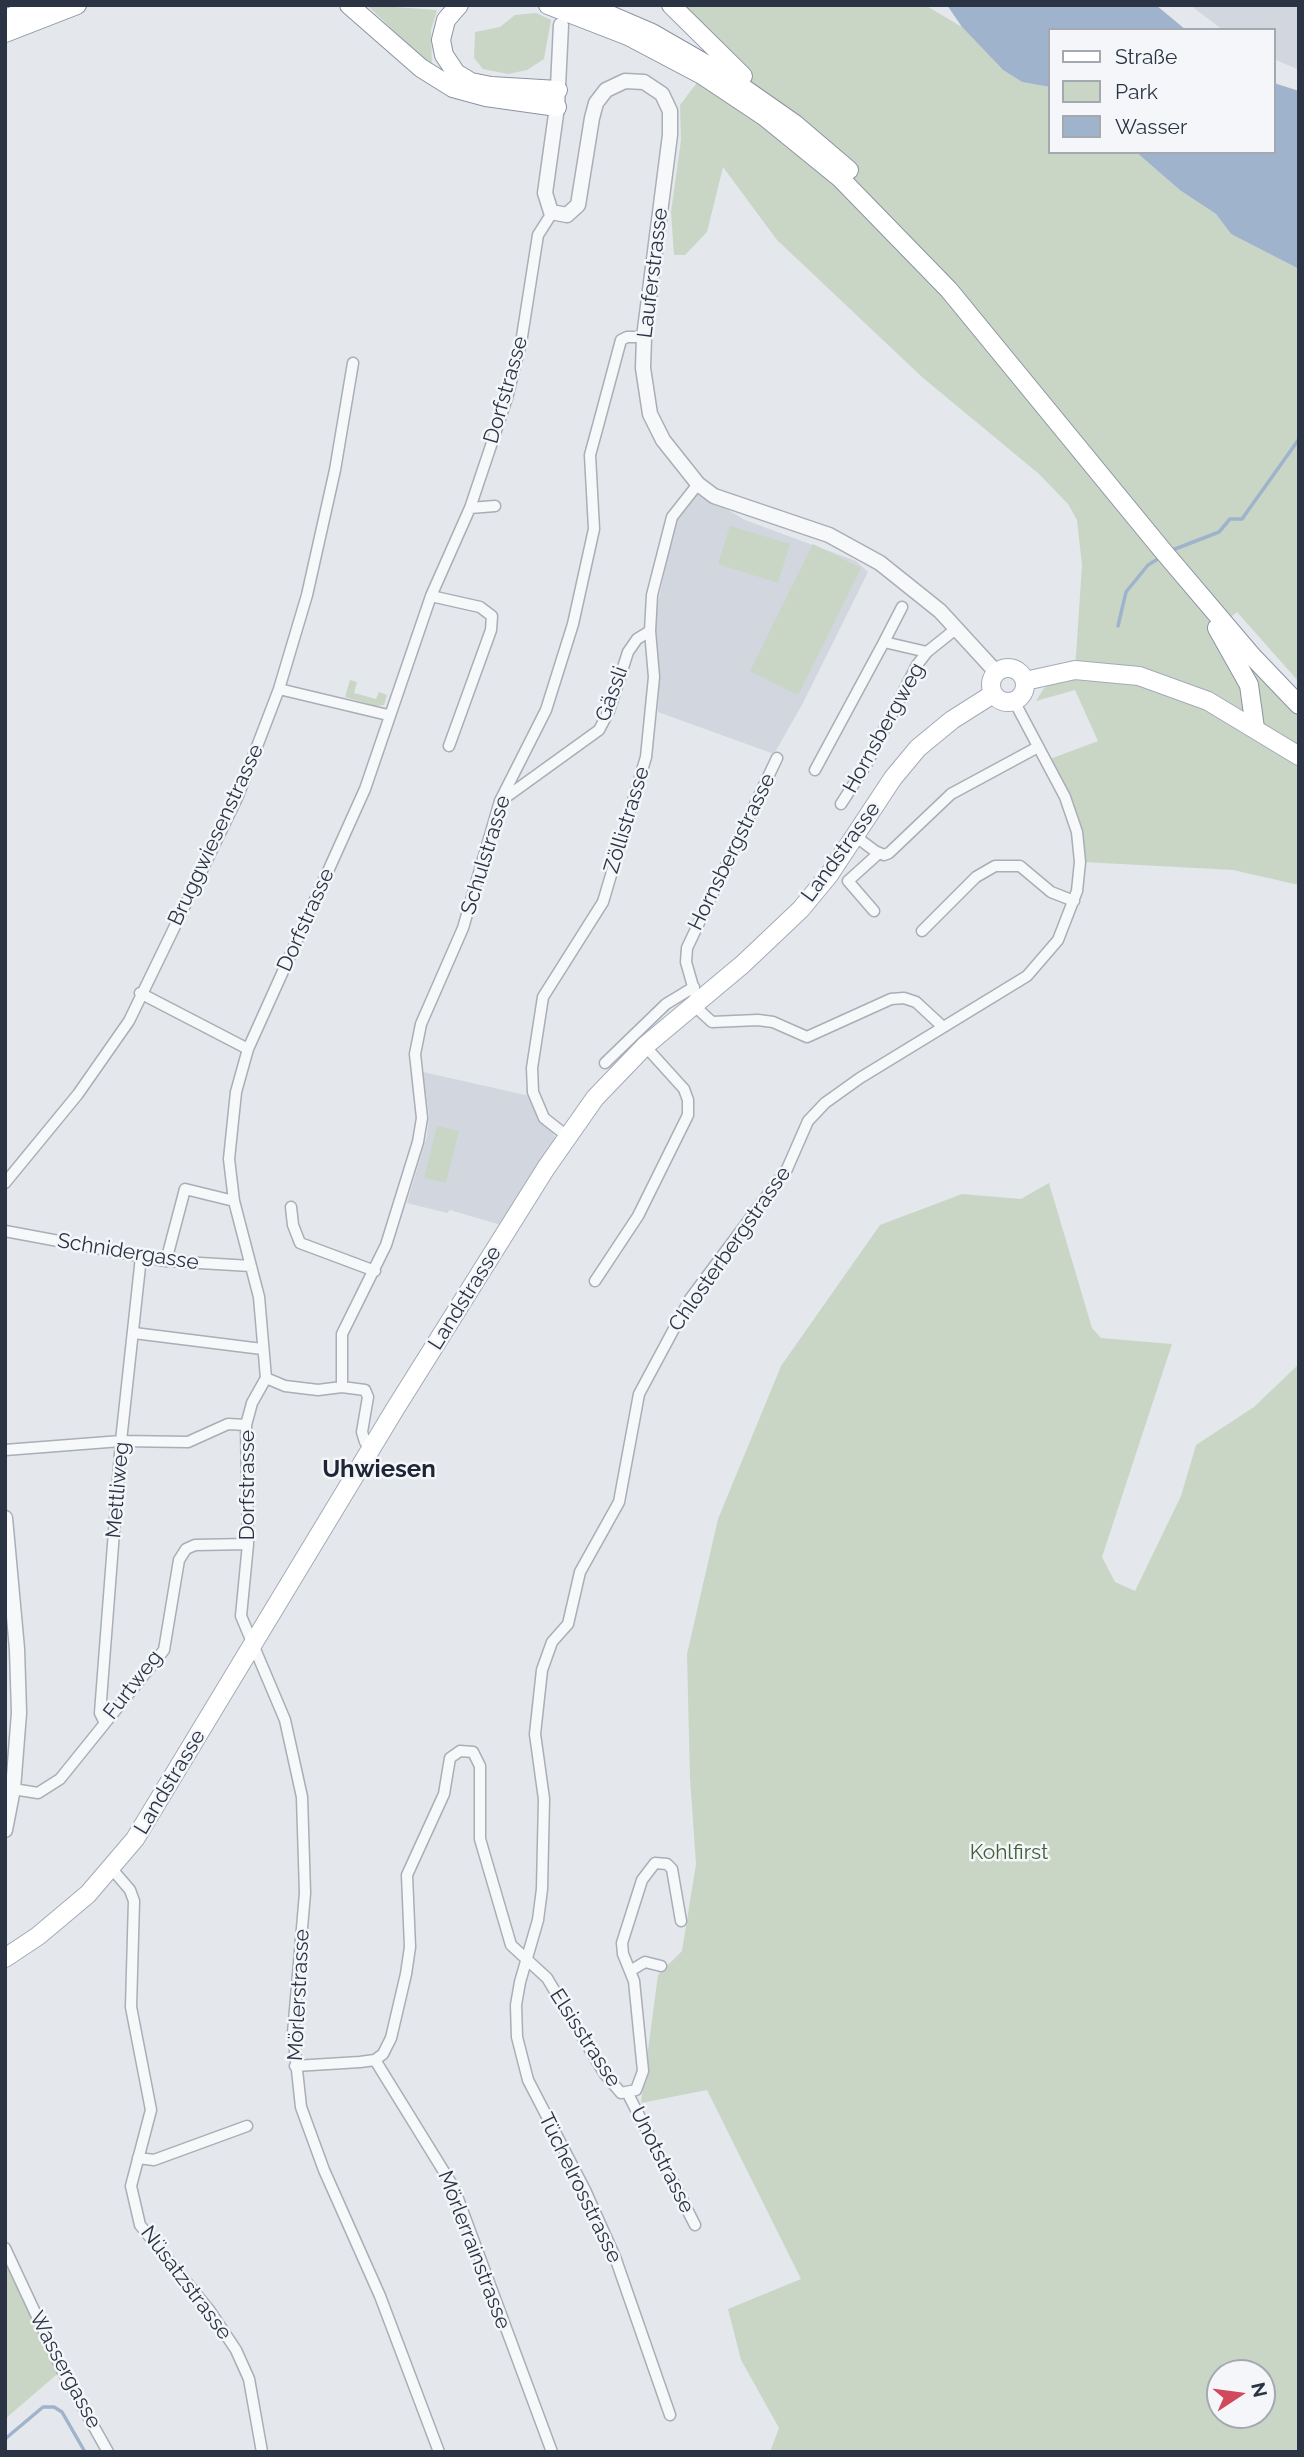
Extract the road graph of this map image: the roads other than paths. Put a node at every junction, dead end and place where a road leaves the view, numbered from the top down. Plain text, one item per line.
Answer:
1 (39, 5) edge
2 (77, 5) edge
3 (349, 5) edge
4 (459, 5) edge
5 (548, 5) edge
6 (586, 5) edge
7 (671, 5) edge
8 (5, 19) edge
9 (561, 25) dead end
10 (5, 33) edge
11 (557, 98) junction
12 (795, 124) junction
13 (552, 214) junction
14 (644, 337) junction
15 (353, 363) dead end
16 (698, 484) junction
17 (495, 506) dead end
18 (470, 508) junction
19 (1147, 523) junction
20 (1193, 584) junction
21 (431, 596) junction
22 (902, 607) dead end
23 (957, 628) junction
24 (650, 631) junction
25 (884, 642) junction
26 (927, 652) junction
27 (996, 672) junction
28 (1025, 681) junction
29 (279, 688) junction
30 (1299, 692) edge
31 (993, 694) junction
32 (1014, 701) junction
33 (1299, 705) edge
34 (388, 715) junction
35 (1255, 719) junction
36 (449, 746) dead end
37 (1038, 747) junction
38 (1299, 756) edge
39 (777, 758) dead end
40 (816, 770) dead end
41 (500, 801) junction
42 (841, 804) dead end
43 (855, 836) junction
44 (878, 853) junction
45 (1074, 901) junction
46 (874, 911) dead end
47 (922, 931) dead end
48 (140, 993) junction
49 (696, 993) junction
50 (943, 1027) junction
51 (645, 1046) junction
52 (248, 1049) junction
53 (605, 1063) dead end
54 (566, 1136) junction
55 (5, 1183) edge
56 (234, 1201) junction
57 (291, 1207) dead end
58 (5, 1231) edge
59 (141, 1257) junction
60 (166, 1262) junction
61 (251, 1266) junction
62 (375, 1271) junction
63 (595, 1281) dead end
64 (134, 1333) junction
65 (262, 1349) junction
66 (266, 1378) junction
67 (342, 1387) junction
68 (246, 1425) junction
69 (121, 1441) junction
70 (373, 1448) junction
71 (5, 1450) edge
72 (5, 1518) edge
73 (248, 1544) junction
74 (254, 1646) junction
75 (104, 1721) junction
76 (13, 1789) junction
77 (5, 1830) edge
78 (112, 1869) junction
79 (681, 1921) dead end
80 (5, 1958) edge
81 (527, 1958) junction
82 (661, 1966) dead end
83 (630, 1971) junction
84 (375, 2060) junction
85 (295, 2066) junction
86 (628, 2094) junction
87 (247, 2126) dead end
88 (138, 2158) junction
89 (695, 2225) dead end
90 (5, 2248) edge
91 (670, 2415) dead end
92 (108, 2452) edge
93 (262, 2452) edge
94 (439, 2452) edge
95 (552, 2452) edge

1 - 8 main road
2 - 10 main road
3 - 11 main road
4 - 11 main road
5 - 19 main road
6 - 12 main road
7 - 12 main road
9 - 11 street
11 - 13 street
12 - 19 main road
13 - 14 street, Lauferstrasse
13 - 18 street, Dorfstrasse
14 - 16 street, Lauferstrasse
14 - 41 street, Schulstrasse
15 - 29 street, Bruggwiesenstrasse
16 - 23 street, Lauferstrasse
16 - 24 street, Zöllistrasse
17 - 18 street
18 - 21 street, Dorfstrasse
19 - 20 main road
19 - 20 main road
20 - 30 main road
20 - 33 main road
20 - 35 main road
21 - 34 street, Dorfstrasse
21 - 36 street
22 - 25 street, Hornsbergweg
23 - 26 street, Hornsbergweg
23 - 27 street, Lauferstrasse
24 - 41 street, Gässli
24 - 54 street, Zöllistrasse
25 - 26 street, Hornsbergweg
25 - 40 street, Hornsbergweg
26 - 42 street, Hornsbergweg
27 - 28 main road
27 - 31 main road
28 - 32 main road
28 - 35 main road
29 - 34 street
29 - 48 street, Bruggwiesenstrasse
31 - 32 main road
31 - 43 main road, Landstrasse
32 - 37 street, Chlosterbergstrasse
34 - 52 street, Dorfstrasse
35 - 38 main road
37 - 44 street
37 - 45 street, Chlosterbergstrasse
39 - 49 street, Hornsbergstrasse
41 - 62 street, Schulstrasse
43 - 44 street
43 - 49 main road, Landstrasse
44 - 46 street
45 - 47 street
45 - 50 street, Chlosterbergstrasse
48 - 52 street
48 - 55 street, Bruggwiesenstrasse
49 - 50 street
49 - 51 main road, Landstrasse
49 - 53 street
50 - 81 street, Chlosterbergstrasse
51 - 54 main road, Landstrasse
51 - 63 street
52 - 56 street, Dorfstrasse
54 - 70 main road, Landstrasse
56 - 60 street
56 - 61 street, Dorfstrasse
57 - 62 street
58 - 59 street, Schnidergasse
59 - 60 street, Schnidergasse
59 - 64 street, Mettliweg
60 - 61 street, Schnidergasse
61 - 65 street, Dorfstrasse
62 - 67 street, Schulstrasse
64 - 65 street
64 - 69 street, Mettliweg
65 - 66 street, Dorfstrasse
66 - 67 street
66 - 68 street, Dorfstrasse
67 - 70 street
68 - 69 street
68 - 73 street, Dorfstrasse
69 - 71 street
69 - 75 street, Mettliweg
70 - 74 main road, Landstrasse
72 - 76 street
73 - 74 street, Dorfstrasse
73 - 75 street, Furtweg
74 - 78 main road, Landstrasse
74 - 85 street, Mörlerstrasse
75 - 76 street, Furtweg
76 - 77 street
78 - 80 main road, Landstrasse
78 - 88 street, Nüsatzstrasse
79 - 83 street, Elsisstrasse
81 - 84 street, Elsisstrasse
81 - 86 street, Elsisstrasse
81 - 91 street, Tüchelrosstrasse
82 - 83 street
83 - 86 street, Elsisstrasse
84 - 85 street
84 - 95 street, Mörlerrainstrasse
85 - 94 street, Mörlerstrasse
86 - 89 street, Unotstrasse
87 - 88 street
88 - 93 street, Nüsatzstrasse
90 - 92 street, Wassergasse

